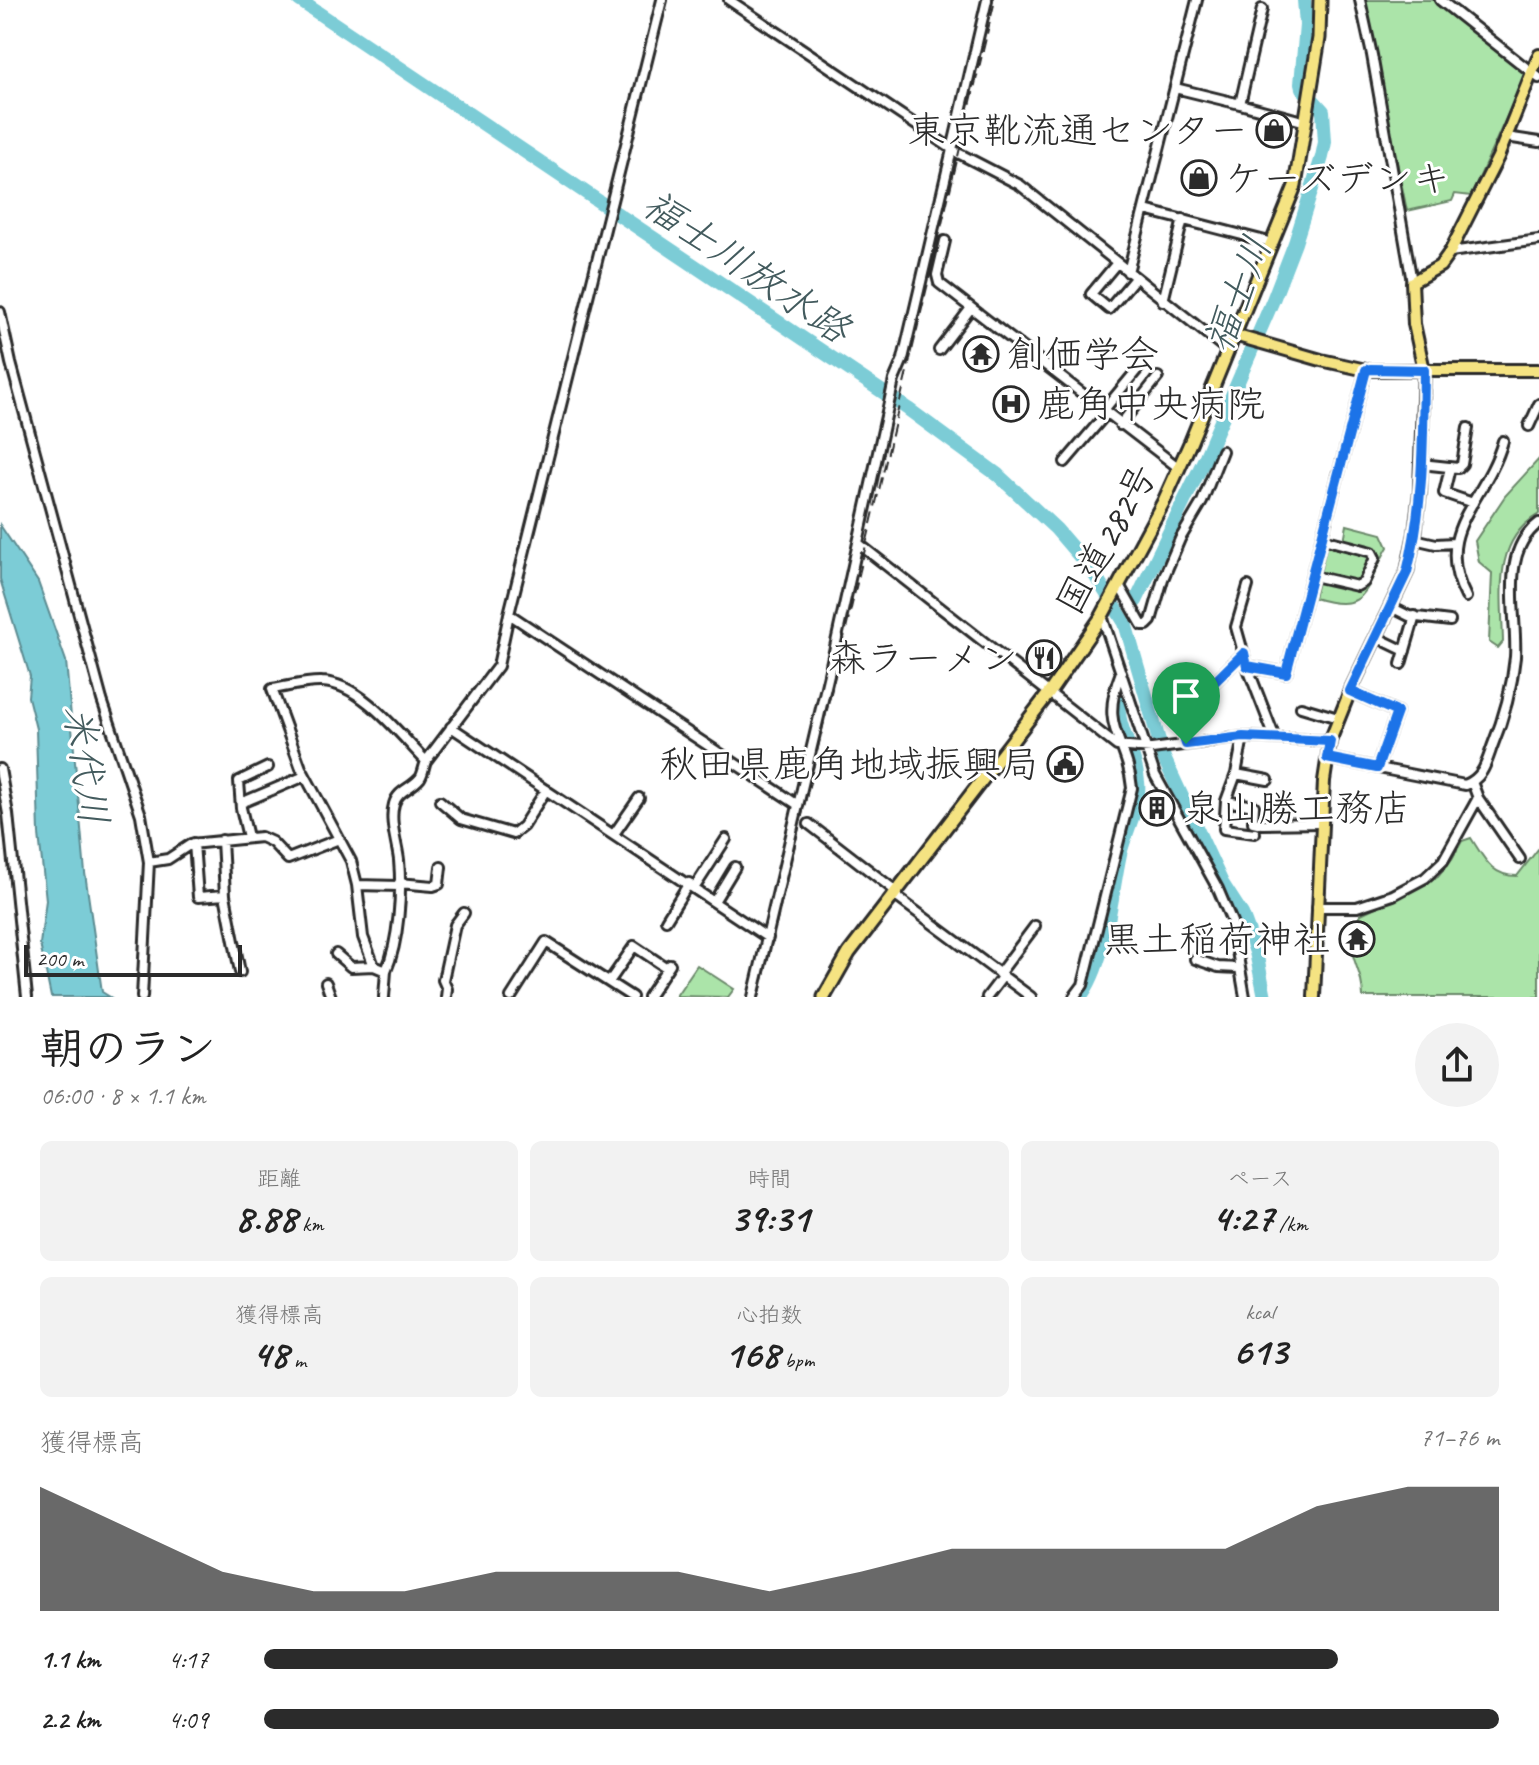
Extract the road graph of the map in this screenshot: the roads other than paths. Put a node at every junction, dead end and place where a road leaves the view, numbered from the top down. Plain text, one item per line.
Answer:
1 (662, 0) edge
2 (729, 0) edge
3 (987, 0) edge
4 (1197, 0) edge
5 (1320, 0) edge
6 (1360, 0) edge
7 (1440, 0) edge
8 (1262, 9) dead end
9 (1539, 55) edge
10 (1536, 75) edge
11 (1175, 88) junction
12 (1240, 104) junction
13 (1306, 122) junction
14 (1506, 137) junction
15 (1539, 142) edge
16 (951, 149) junction
17 (1145, 210) junction
18 (1183, 219) junction
19 (1539, 240) edge
20 (945, 241) dead end
21 (1273, 243) junction
22 (1450, 252) junction
23 (1116, 264) junction
24 (1132, 275) junction
25 (1412, 282) junction
26 (1163, 301) junction
27 (971, 308) junction
28 (0, 312) edge
29 (1234, 335) junction
30 (939, 350) dead end
31 (1227, 350) junction
32 (1141, 365) dead end
33 (1366, 370) junction
34 (1424, 370) junction
35 (1539, 370) edge
36 (1158, 377) dead end
37 (1539, 404) edge
38 (1104, 412) junction
39 (1120, 425) junction
40 (1529, 426) dead end
41 (1468, 428) dead end
42 (1503, 441) dead end
43 (1222, 451) dead end
44 (1065, 462) dead end
45 (1421, 464) junction
46 (1179, 468) junction
47 (1450, 468) junction
48 (1473, 503) junction
49 (1539, 523) edge
50 (1323, 539) junction
51 (1414, 539) junction
52 (1454, 543) junction
53 (859, 544) junction
54 (1313, 576) junction
55 (1118, 586) junction
56 (1248, 586) dead end
57 (1466, 597) dead end
58 (1391, 607) junction
59 (509, 614) junction
60 (1102, 616) junction
61 (1415, 616) junction
62 (1450, 621) dead end
63 (1376, 637) junction
64 (1405, 651) junction
65 (1244, 653) junction
66 (1401, 664) dead end
67 (1247, 666) junction
68 (1121, 671) junction
69 (1350, 691) junction
70 (1049, 693) junction
71 (1301, 707) dead end
72 (1338, 718) junction
73 (451, 727) junction
74 (1243, 737) junction
75 (1275, 738) junction
76 (1330, 741) junction
77 (1182, 745) junction
78 (1126, 748) junction
79 (1149, 749) junction
80 (1327, 758) junction
81 (426, 761) junction
82 (268, 767) dead end
83 (1377, 768) junction
84 (0, 769) edge
85 (1236, 774) junction
86 (305, 776) junction
87 (1268, 780) dead end
88 (1472, 782) junction
89 (546, 790) junction
90 (639, 798) dead end
91 (1478, 798) junction
92 (440, 801) dead end
93 (1226, 801) junction
94 (241, 803) junction
95 (798, 805) junction
96 (1321, 823) junction
97 (809, 824) dead end
98 (1255, 833) dead end
99 (614, 834) junction
100 (248, 837) junction
101 (339, 839) junction
102 (726, 839) dead end
103 (222, 840) junction
104 (194, 843) junction
105 (1520, 859) dead end
106 (149, 862) junction
107 (441, 867) dead end
108 (735, 867) dead end
109 (357, 885) junction
110 (399, 885) junction
111 (692, 885) junction
112 (895, 893) junction
113 (225, 895) junction
114 (715, 900) junction
115 (1317, 907) junction
116 (464, 913) dead end
117 (666, 920) dead end
118 (1035, 926) dead end
119 (768, 938) junction
120 (336, 954) dead end
121 (1195, 959) dead end
122 (374, 966) junction
123 (1238, 968) junction
124 (386, 971) junction
125 (240, 972) dead end
126 (1001, 975) junction
127 (609, 982) junction
128 (326, 983) dead end
129 (27, 997) edge
130 (142, 997) edge
131 (331, 997) edge
132 (384, 997) edge
133 (446, 997) edge
134 (511, 997) edge
135 (632, 997) edge
136 (648, 997) edge
137 (753, 997) edge
138 (824, 997) edge
139 (987, 997) edge
140 (1031, 997) edge
141 (1074, 997) edge
142 (1245, 997) edge
143 (1314, 997) edge

1 - 59 street
2 - 16 street
3 - 16 street
4 - 11 street
5 - 13 highway, 国道282号
6 - 25 street
7 - 10 street
8 - 12 street
9 - 10 main road
10 - 14 main road
11 - 12 street
11 - 17 street
12 - 13 street
13 - 21 highway, 国道282号
14 - 15 street
14 - 22 main road
16 - 23 street
16 - 53 street
17 - 18 street
17 - 24 street
18 - 21 street
18 - 26 street
19 - 22 street
20 - 27 street
21 - 29 highway, 国道282号
22 - 25 main road
23 - 24 street
23 - 24 street
24 - 26 street
25 - 34 main road
26 - 31 street
27 - 30 street
27 - 38 street
28 - 106 street
29 - 31 highway, 国道282号
29 - 33 main road
31 - 46 highway, 国道282号
32 - 38 street
33 - 34 main road
33 - 50 street
34 - 35 main road
34 - 45 main road
36 - 39 street
37 - 40 street
38 - 39 street
38 - 44 street
39 - 46 street
41 - 47 street
42 - 48 street
43 - 55 street
45 - 47 street
45 - 51 main road
46 - 55 highway, 国道282号
47 - 48 street
48 - 52 street
49 - 88 street
50 - 54 street
50 - 54 street
51 - 52 street
51 - 58 main road
52 - 57 street
53 - 70 street
53 - 95 street
54 - 67 street
55 - 60 highway, 国道282号
56 - 65 street
58 - 61 street
58 - 63 main road
59 - 73 street
59 - 95 street
60 - 68 street
60 - 70 highway, 国道282号
61 - 62 street
61 - 64 street
63 - 64 street
63 - 69 main road
64 - 66 street
65 - 67 street
65 - 77 street
67 - 75 street
68 - 78 street
68 - 79 street
69 - 72 main road
69 - 83 street
70 - 78 street
70 - 112 highway, 国道282号
71 - 72 street
72 - 76 main road
73 - 81 street
73 - 89 street
74 - 75 street
74 - 77 street
74 - 85 street
75 - 76 street
76 - 80 main road
77 - 79 street
78 - 79 street
78 - 141 street
79 - 123 street
80 - 83 street
80 - 96 main road
81 - 86 street
81 - 110 street
82 - 94 street
83 - 88 street
84 - 129 street
85 - 87 street
85 - 93 street
86 - 94 street
86 - 101 street
88 - 91 street
89 - 92 street
89 - 99 street
90 - 99 street
91 - 105 street
91 - 115 street
93 - 96 street
93 - 98 street
94 - 100 street
95 - 119 street
96 - 115 main road
97 - 112 street
99 - 111 street
100 - 101 street
100 - 103 street
101 - 109 street
102 - 111 street
103 - 104 street
103 - 113 street
104 - 106 street
104 - 113 street
106 - 130 street
107 - 110 street
108 - 114 street
109 - 110 street
109 - 122 street
110 - 124 street
111 - 114 street
111 - 117 street
112 - 126 street
112 - 138 highway, 国道282号
113 - 125 street
114 - 119 street
115 - 143 main road
116 - 133 street
118 - 126 street
119 - 137 street
120 - 122 street
121 - 123 street
122 - 124 street
123 - 142 street
124 - 132 street
126 - 139 street
126 - 140 street
127 - 134 street
127 - 135 street
127 - 136 street
128 - 131 street

